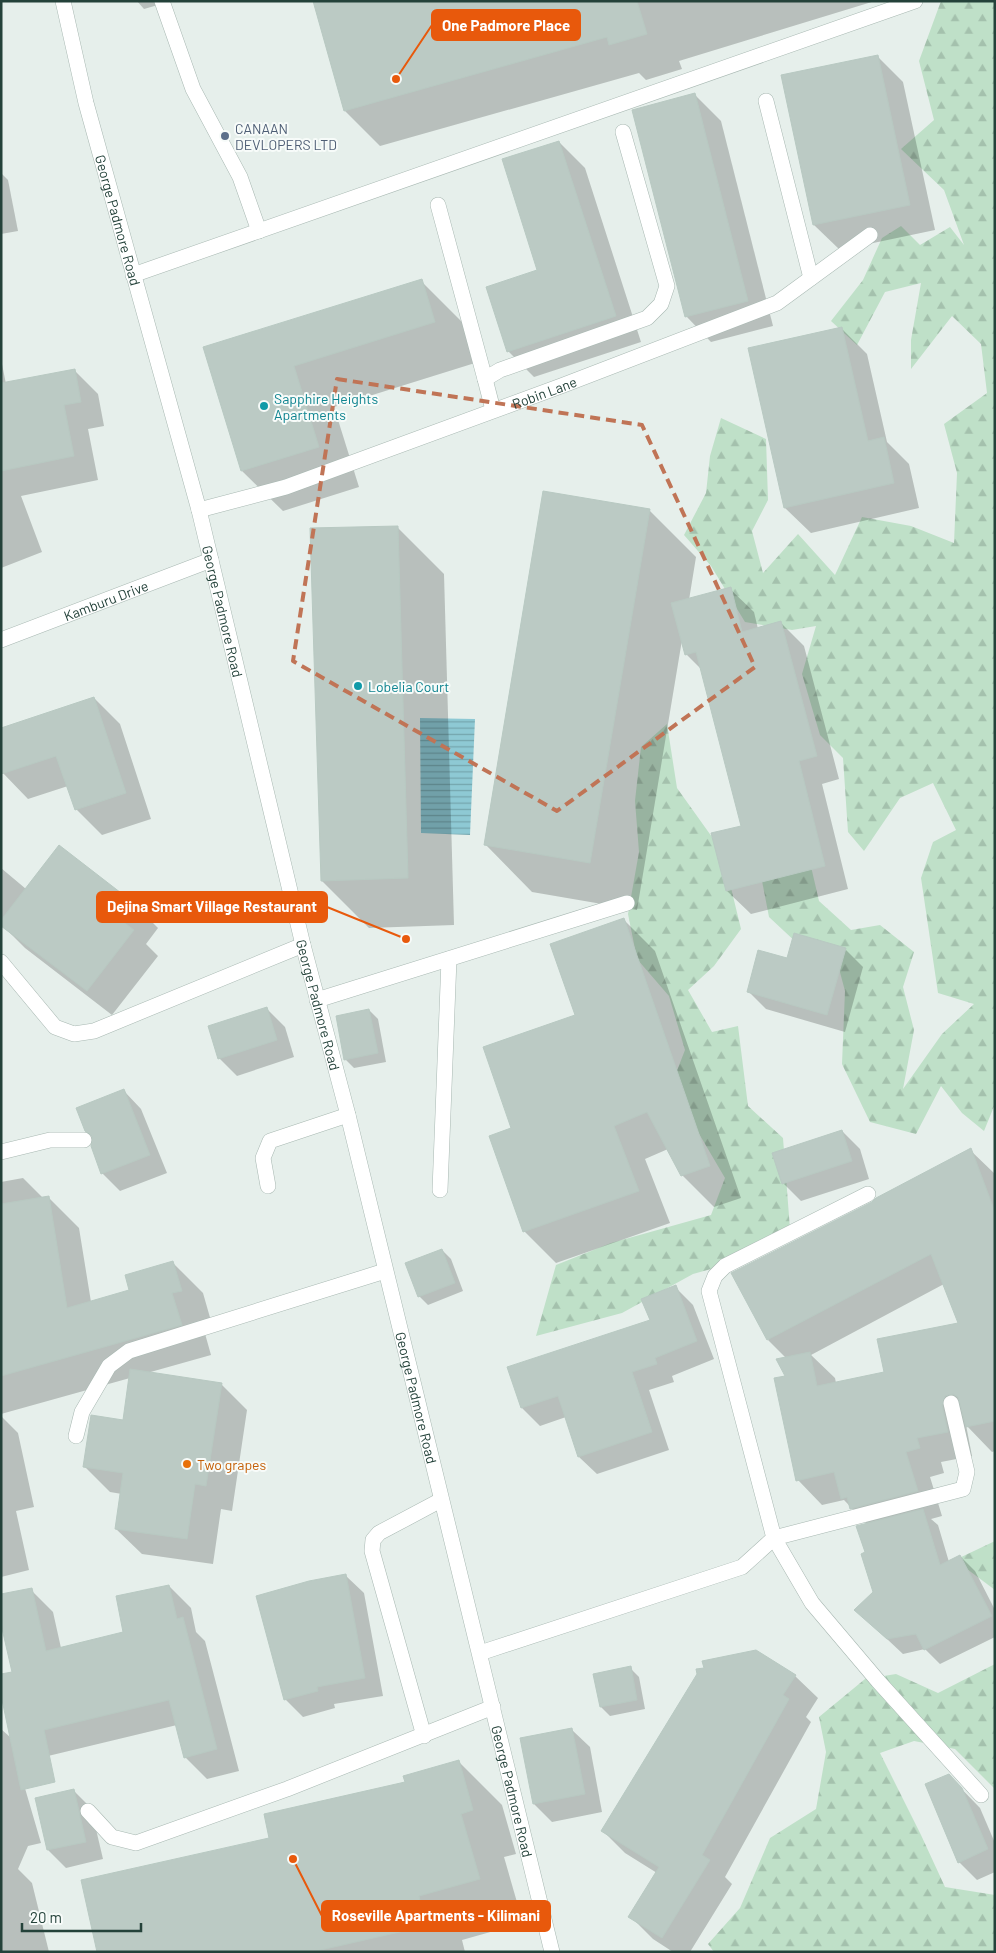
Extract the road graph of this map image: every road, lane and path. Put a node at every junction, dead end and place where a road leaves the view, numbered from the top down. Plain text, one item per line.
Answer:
1 (62, 1) edge
2 (162, 1) edge
3 (915, 1) edge
4 (766, 101) dead end
5 (623, 132) dead end
6 (438, 205) dead end
7 (259, 231) junction
8 (870, 235) dead end
9 (133, 275) junction
10 (811, 278) junction
11 (485, 379) junction
12 (493, 410) junction
13 (199, 510) junction
14 (211, 560) junction
15 (1, 640) edge
16 (627, 903) dead end
17 (303, 945) junction
18 (449, 959) junction
19 (1, 962) edge
20 (317, 1000) junction
21 (348, 1115) junction
22 (84, 1140) dead end
23 (1, 1152) edge
24 (268, 1186) dead end
25 (440, 1190) dead end
26 (868, 1194) dead end
27 (385, 1271) junction
28 (951, 1404) dead end
29 (76, 1436) dead end
30 (441, 1500) junction
31 (774, 1538) junction
32 (480, 1653) junction
33 (493, 1707) junction
34 (424, 1736) junction
35 (981, 1795) dead end
36 (88, 1811) dead end
37 (552, 1952) edge

1 - 9 street, George Padmore Road
2 - 7 street
3 - 7 street
4 - 10 street
5 - 11 street
6 - 11 street
7 - 9 street
8 - 10 street, Robin Lane
9 - 13 street, George Padmore Road
10 - 12 street, Robin Lane
11 - 12 street
12 - 13 street, Robin Lane
13 - 14 street, George Padmore Road
14 - 15 street, Kamburu Drive
14 - 17 street, George Padmore Road
16 - 18 street
17 - 19 street
17 - 20 street, George Padmore Road
18 - 20 street
18 - 25 street
20 - 21 street, George Padmore Road
21 - 24 street
21 - 27 street, George Padmore Road
22 - 23 street
26 - 31 street
27 - 29 street
27 - 30 street, George Padmore Road
28 - 31 street
30 - 32 street, George Padmore Road
30 - 34 street
31 - 32 street
31 - 35 street
32 - 33 street, George Padmore Road
33 - 34 street
33 - 37 street, George Padmore Road
34 - 36 street

